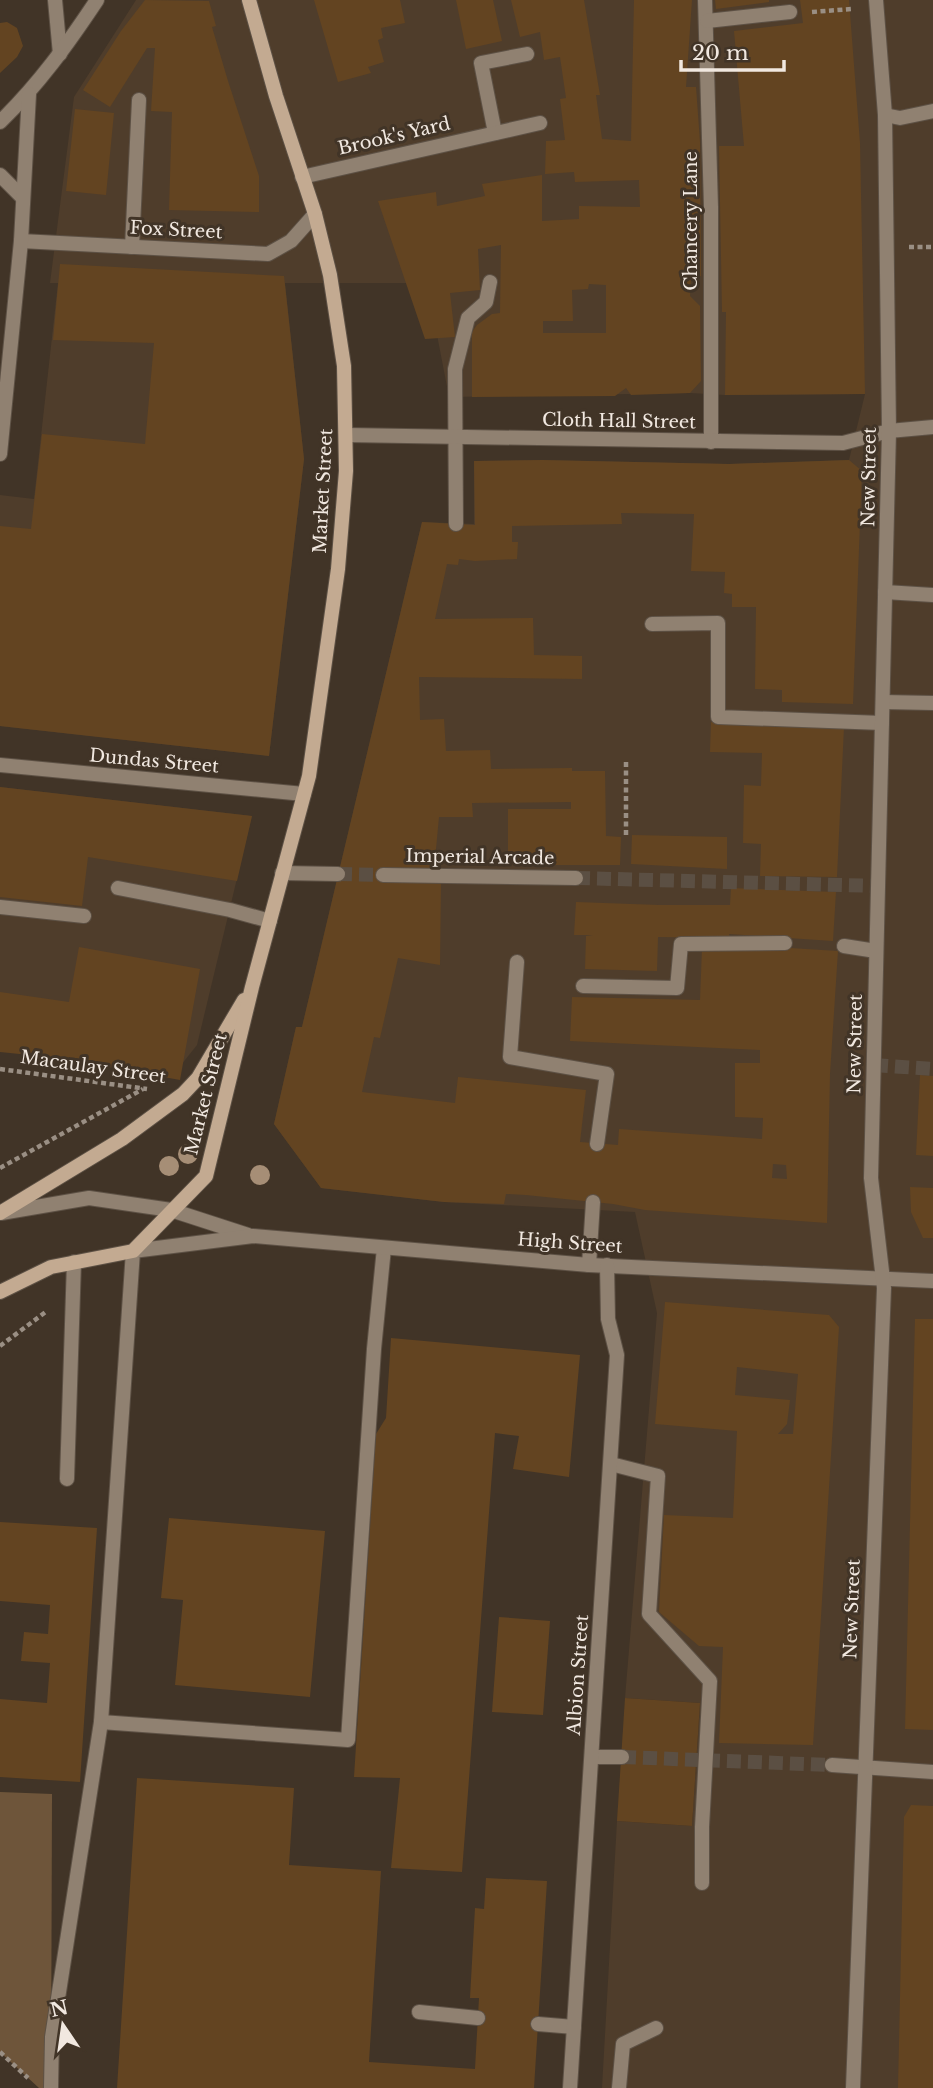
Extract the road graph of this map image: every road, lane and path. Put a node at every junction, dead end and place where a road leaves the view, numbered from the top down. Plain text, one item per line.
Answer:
1 (55, 0) edge
2 (97, 0) edge
3 (249, 0) edge
4 (705, 0) edge
5 (877, 4) edge
6 (790, 12) joint
7 (707, 21) junction
8 (60, 54) junction
9 (527, 54) dead end
10 (29, 94) junction
11 (139, 100) dead end
12 (933, 111) edge
13 (886, 115) junction
14 (0, 122) edge
15 (540, 123) dead end
16 (495, 133) junction
17 (0, 175) edge
18 (302, 177) junction
19 (23, 198) junction
20 (315, 214) junction
21 (21, 241) junction
22 (132, 247) junction
23 (490, 282) dead end
24 (933, 427) edge
25 (889, 431) junction
26 (346, 435) junction
27 (454, 437) junction
28 (711, 442) junction
29 (0, 454) edge
30 (456, 524) dead end
31 (885, 592) junction
32 (933, 595) edge
33 (652, 624) dead end
34 (883, 702) junction
35 (933, 703) edge
36 (882, 723) junction
37 (626, 760) dead end
38 (0, 765) edge
39 (304, 794) junction
40 (626, 835) dead end
41 (282, 873) junction
42 (338, 874) tunnel mouth
43 (383, 875) tunnel mouth
44 (576, 878) tunnel mouth
45 (118, 888) dead end
46 (0, 906) edge
47 (84, 916) dead end
48 (270, 921) junction
49 (785, 943) dead end
50 (844, 946) dead end
51 (876, 951) junction
52 (517, 962) dead end
53 (583, 986) dead end
54 (252, 987) junction
55 (0, 1069) edge
56 (144, 1088) junction
57 (183, 1094) junction
58 (597, 1144) dead end
59 (0, 1168) edge
60 (593, 1202) dead end
61 (172, 1210) junction
62 (0, 1213) edge
63 (253, 1236) junction
64 (384, 1248) junction
65 (133, 1251) junction
66 (74, 1262) junction
67 (589, 1265) junction
68 (607, 1265) junction
69 (884, 1279) junction
70 (933, 1281) edge
71 (0, 1292) edge
72 (0, 1338) edge
73 (0, 1346) edge
74 (611, 1464) junction
75 (67, 1479) dead end
76 (101, 1722) junction
77 (592, 1757) junction
78 (621, 1757) tunnel mouth
79 (832, 1765) tunnel mouth
80 (864, 1766) junction
81 (933, 1772) edge
82 (702, 1883) dead end
83 (419, 2012) dead end
84 (478, 2018) dead end
85 (538, 2024) dead end
86 (575, 2027) junction
87 (656, 2028) dead end
88 (0, 2052) edge
89 (29, 2079) dead end
90 (51, 2088) edge
91 (570, 2088) edge
92 (619, 2088) edge
93 (853, 2088) edge

1 - 8 street
2 - 8 street
3 - 18 street, Market Street
4 - 7 street, Chancery Lane
5 - 6 path
5 - 13 street, New Street
6 - 7 street
7 - 28 street, Chancery Lane
8 - 10 street
9 - 16 street
10 - 14 street
10 - 19 street
11 - 22 street
12 - 13 street
13 - 25 street, New Street
15 - 16 street, Brook's Yard
16 - 18 street, Brook's Yard
17 - 19 street
18 - 20 street, Market Street
19 - 21 street
20 - 22 street, Fox Street
20 - 26 street, Market Street
21 - 22 street, Fox Street
21 - 29 street
23 - 27 street
24 - 25 street, Cloth Hall Street
25 - 28 street, Cloth Hall Street
25 - 31 street, New Street
26 - 27 street, Cloth Hall Street
26 - 39 street, Market Street
27 - 28 street, Cloth Hall Street
27 - 30 street
31 - 32 street
31 - 34 street, New Street
33 - 36 street
34 - 35 street
34 - 36 street, New Street
36 - 51 street, New Street
37 - 40 path
38 - 39 street, Dundas Street
39 - 41 street, Market Street
41 - 42 street
41 - 48 street, Market Street
43 - 44 street, Imperial Arcade
45 - 48 street
46 - 47 street
48 - 54 street, Market Street
49 - 53 street
50 - 51 street
51 - 69 street, New Street
52 - 58 street
54 - 57 street, Market Street
54 - 61 street, Market Street
55 - 56 path, Macaulay Street
56 - 57 path, Macaulay Street
56 - 59 path
57 - 62 street, Market Street
60 - 67 street
61 - 62 street, High Street
61 - 63 street, High Street
61 - 65 street, Market Street
63 - 64 street, High Street
63 - 65 street, High Street
64 - 67 street, High Street
64 - 76 street
65 - 66 street
65 - 76 street
66 - 71 street
66 - 75 street
67 - 68 street, High Street
68 - 69 street, High Street
68 - 74 street, Albion Street
69 - 70 street, High Street
69 - 80 street, New Street
72 - 73 path
74 - 77 street, Albion Street
74 - 82 street
76 - 90 street
77 - 78 street
77 - 86 street, Albion Street
79 - 80 street
80 - 81 street
80 - 93 street, New Street
83 - 84 street
85 - 86 street
86 - 91 street, Albion Street
87 - 92 street
88 - 89 path

